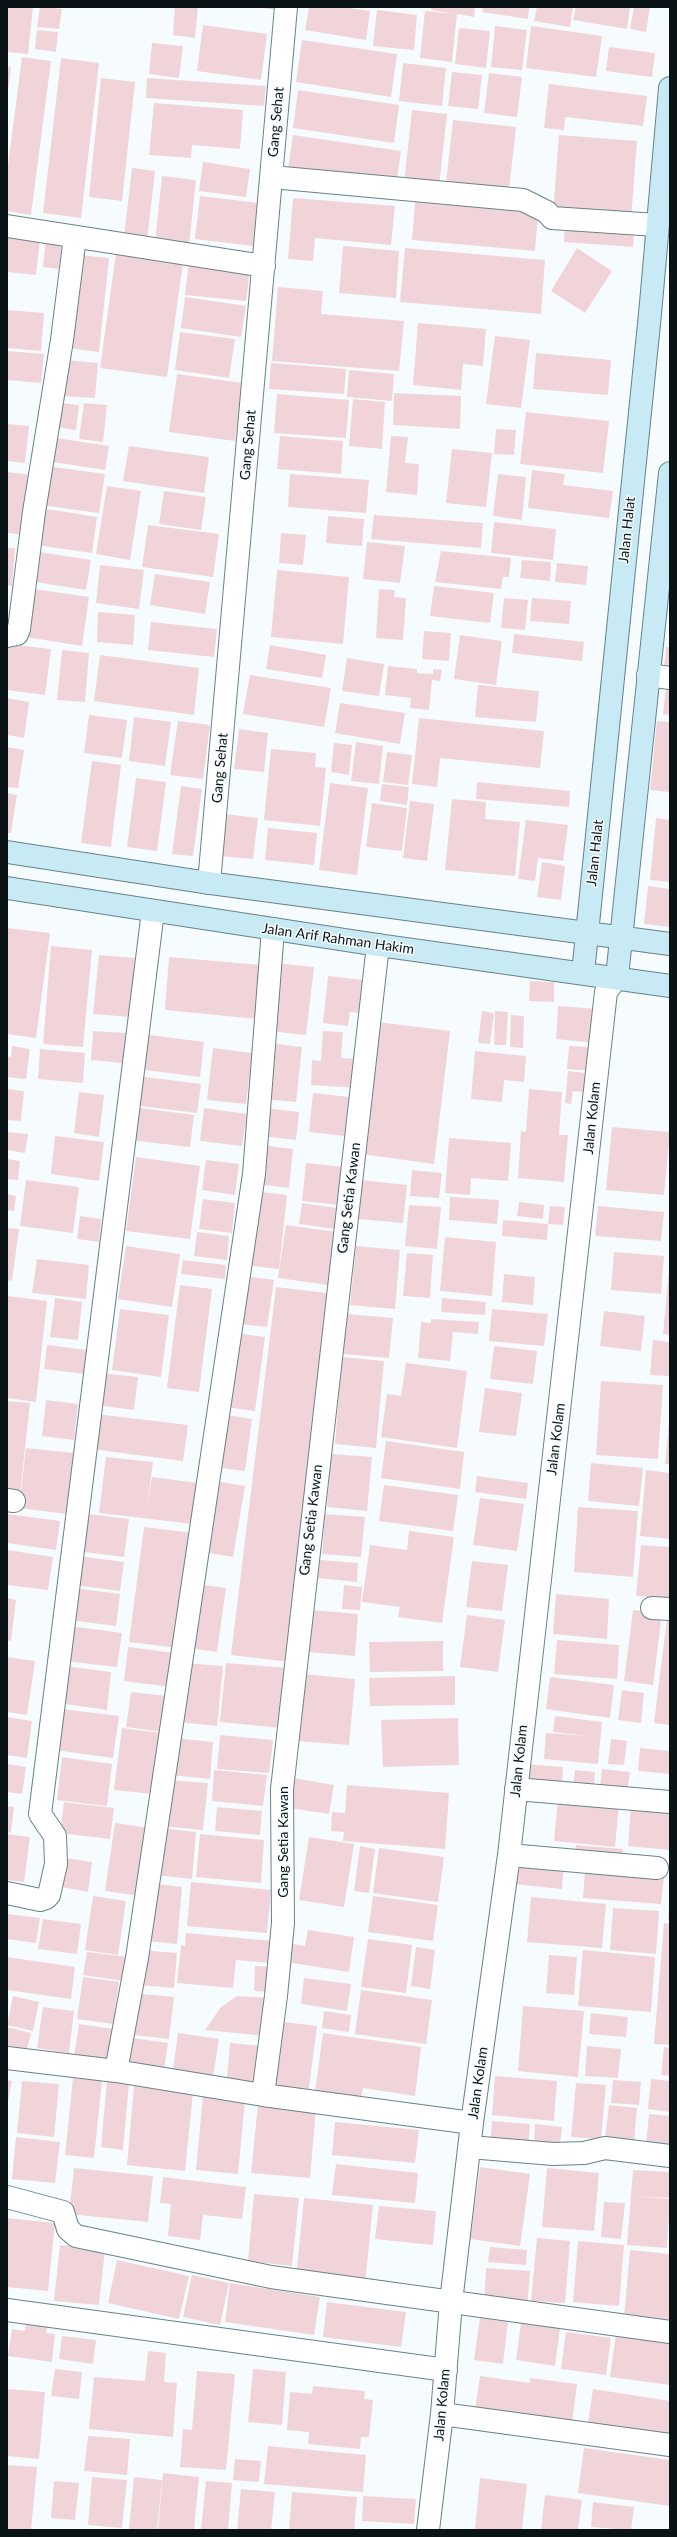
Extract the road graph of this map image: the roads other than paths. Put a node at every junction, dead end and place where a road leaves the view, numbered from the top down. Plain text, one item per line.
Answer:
1 (286, 7) edge
2 (670, 88) edge
3 (272, 177) junction
4 (657, 224) junction
5 (7, 226) edge
6 (75, 237) junction
7 (663, 251) edge
8 (264, 266) junction
9 (670, 473) edge
10 (7, 636) edge
11 (648, 675) junction
12 (670, 678) edge
13 (7, 852) edge
14 (209, 883) junction
15 (7, 888) edge
16 (153, 911) junction
17 (273, 929) junction
18 (587, 933) junction
19 (622, 937) junction
20 (670, 944) edge
21 (378, 945) junction
22 (583, 972) junction
23 (612, 985) junction
24 (670, 986) edge
25 (516, 1789) junction
26 (670, 1802) edge
27 (509, 1856) junction
28 (657, 1868) dead end
29 (7, 1894) edge
30 (7, 2058) edge
31 (116, 2071) junction
32 (263, 2095) junction
33 (472, 2123) junction
34 (470, 2147) junction
35 (670, 2156) edge
36 (7, 2196) edge
37 (451, 2302) junction
38 (7, 2310) edge
39 (670, 2332) edge
40 (446, 2370) junction
41 (442, 2414) junction
42 (670, 2445) edge
43 (428, 2530) edge

1 - 3 street, Gang Sehat
2 - 4 main road, Jalan Halat
3 - 4 street
3 - 8 street, Gang Sehat
4 - 7 main road, Jalan Halat
5 - 6 street
6 - 8 street
6 - 10 street
7 - 18 main road, Jalan Halat
8 - 14 street, Gang Sehat
9 - 11 main road
11 - 12 street
11 - 19 main road
13 - 14 main road
14 - 18 main road
15 - 16 main road, Jalan Arif Rahman Hakim
16 - 17 main road, Jalan Arif Rahman Hakim
16 - 29 street
17 - 21 main road, Jalan Arif Rahman Hakim
17 - 31 street
18 - 19 main road
18 - 22 main road, Jalan Halat
19 - 20 main road
19 - 23 main road
21 - 22 main road, Jalan Arif Rahman Hakim
21 - 32 street, Gang Setia Kawan
22 - 23 main road, Jalan Arif Rahman Hakim
23 - 24 main road, Jalan Arif Rahman Hakim
23 - 25 street, Jalan Kolam
25 - 26 street
25 - 27 street, Jalan Kolam
27 - 28 street
27 - 33 street, Jalan Kolam
30 - 31 street
31 - 32 street
32 - 33 street
33 - 34 street, Jalan Kolam
34 - 35 street
34 - 37 street, Jalan Kolam
36 - 37 street
37 - 39 street
37 - 40 street, Jalan Kolam
38 - 40 street
40 - 41 street, Jalan Kolam
41 - 42 street
41 - 43 street, Jalan Kolam

